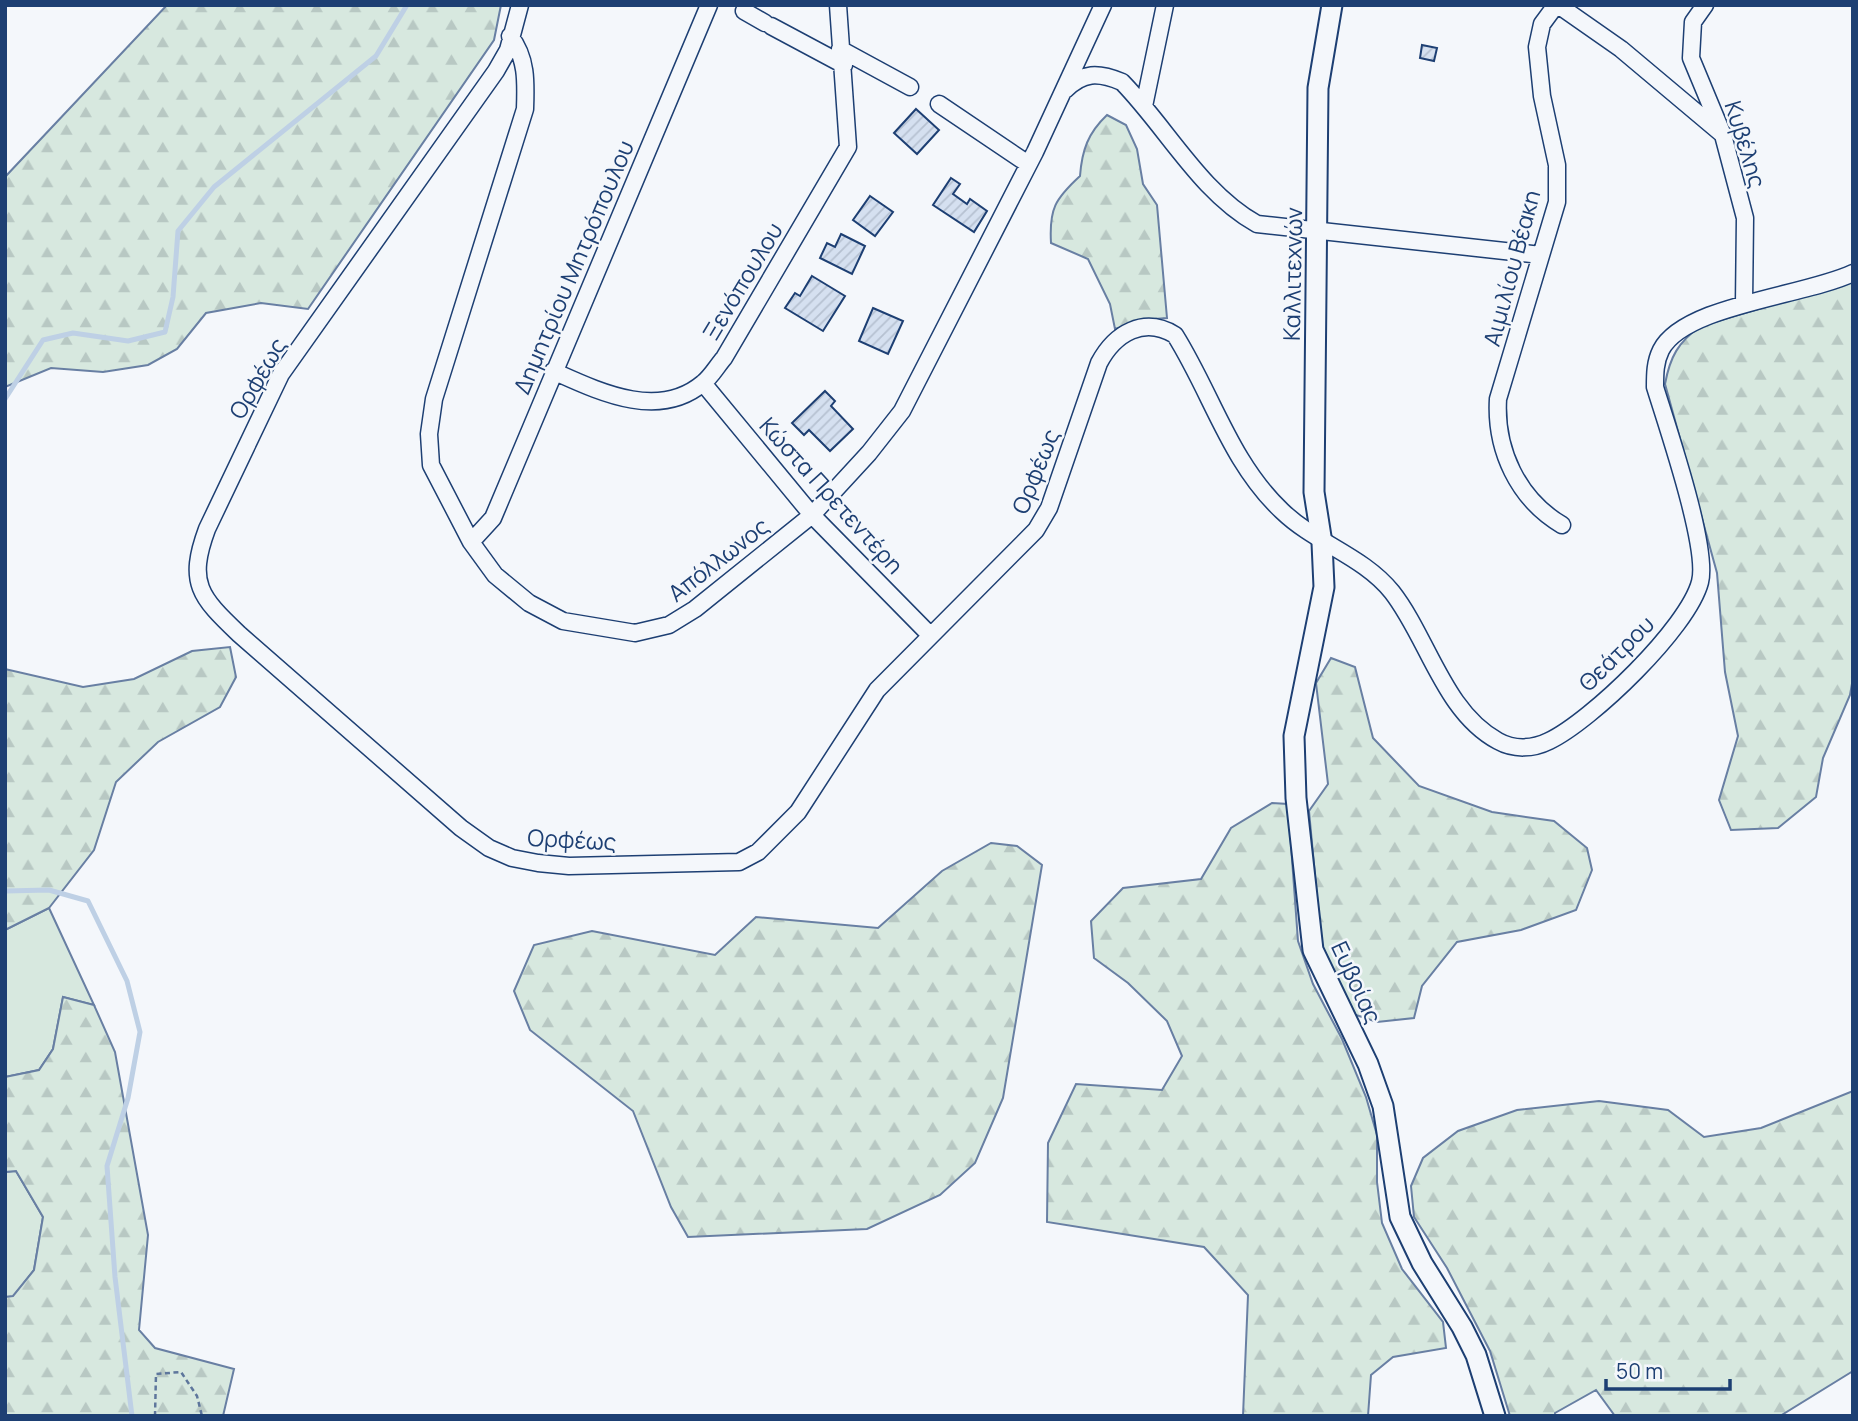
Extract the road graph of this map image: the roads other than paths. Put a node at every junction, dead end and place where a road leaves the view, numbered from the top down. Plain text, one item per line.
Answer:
1 (520, 5) edge
2 (709, 5) edge
3 (838, 5) edge
4 (1103, 5) edge
5 (1165, 5) edge
6 (1332, 5) edge
7 (1557, 5) edge
8 (1705, 5) edge
9 (744, 11) dead end
10 (510, 36) junction
11 (842, 57) junction
12 (910, 88) dead end
13 (1060, 94) junction
14 (939, 104) dead end
15 (1144, 106) junction
16 (1723, 135) junction
17 (1028, 164) junction
18 (1317, 228) junction
19 (1541, 255) junction
20 (1853, 273) edge
21 (1744, 304) junction
22 (553, 371) junction
23 (703, 383) junction
24 (812, 515) junction
25 (1562, 525) dead end
26 (471, 542) junction
27 (1322, 543) junction
28 (930, 635) junction
29 (1495, 1416) edge

1 - 10 street, Ορφέως
2 - 22 street, Δημητρίου Μητρόπουλου
3 - 11 street, Ξενόπουλου
4 - 13 street, Απόλλωνος
5 - 15 street
6 - 18 street, Καλλιτεχνών
7 - 16 street
7 - 19 street, Αιμιλίου Βέακη
8 - 16 street, Κυβέλης
9 - 11 street
10 - 26 street, Απόλλωνος
10 - 28 street, Ορφέως
11 - 12 street
11 - 23 street, Ξενόπουλου
13 - 15 street
13 - 17 street, Απόλλωνος
14 - 17 street
15 - 18 street
16 - 21 street, Κυβέλης
17 - 24 street, Απόλλωνος
18 - 19 street
18 - 27 street, Καλλιτεχνών
19 - 25 street, Αιμιλίου Βέακη
20 - 21 street, Θεάτρου
21 - 27 street, Θεάτρου
22 - 23 street, Ξενόπουλου
22 - 26 street, Δημητρίου Μητρόπουλου
23 - 24 street, Κώστα Πρετεντέρη
24 - 26 street, Απόλλωνος
24 - 28 street, Κώστα Πρετεντέρη
27 - 28 street, Ορφέως
27 - 29 street, Ευβοίας

